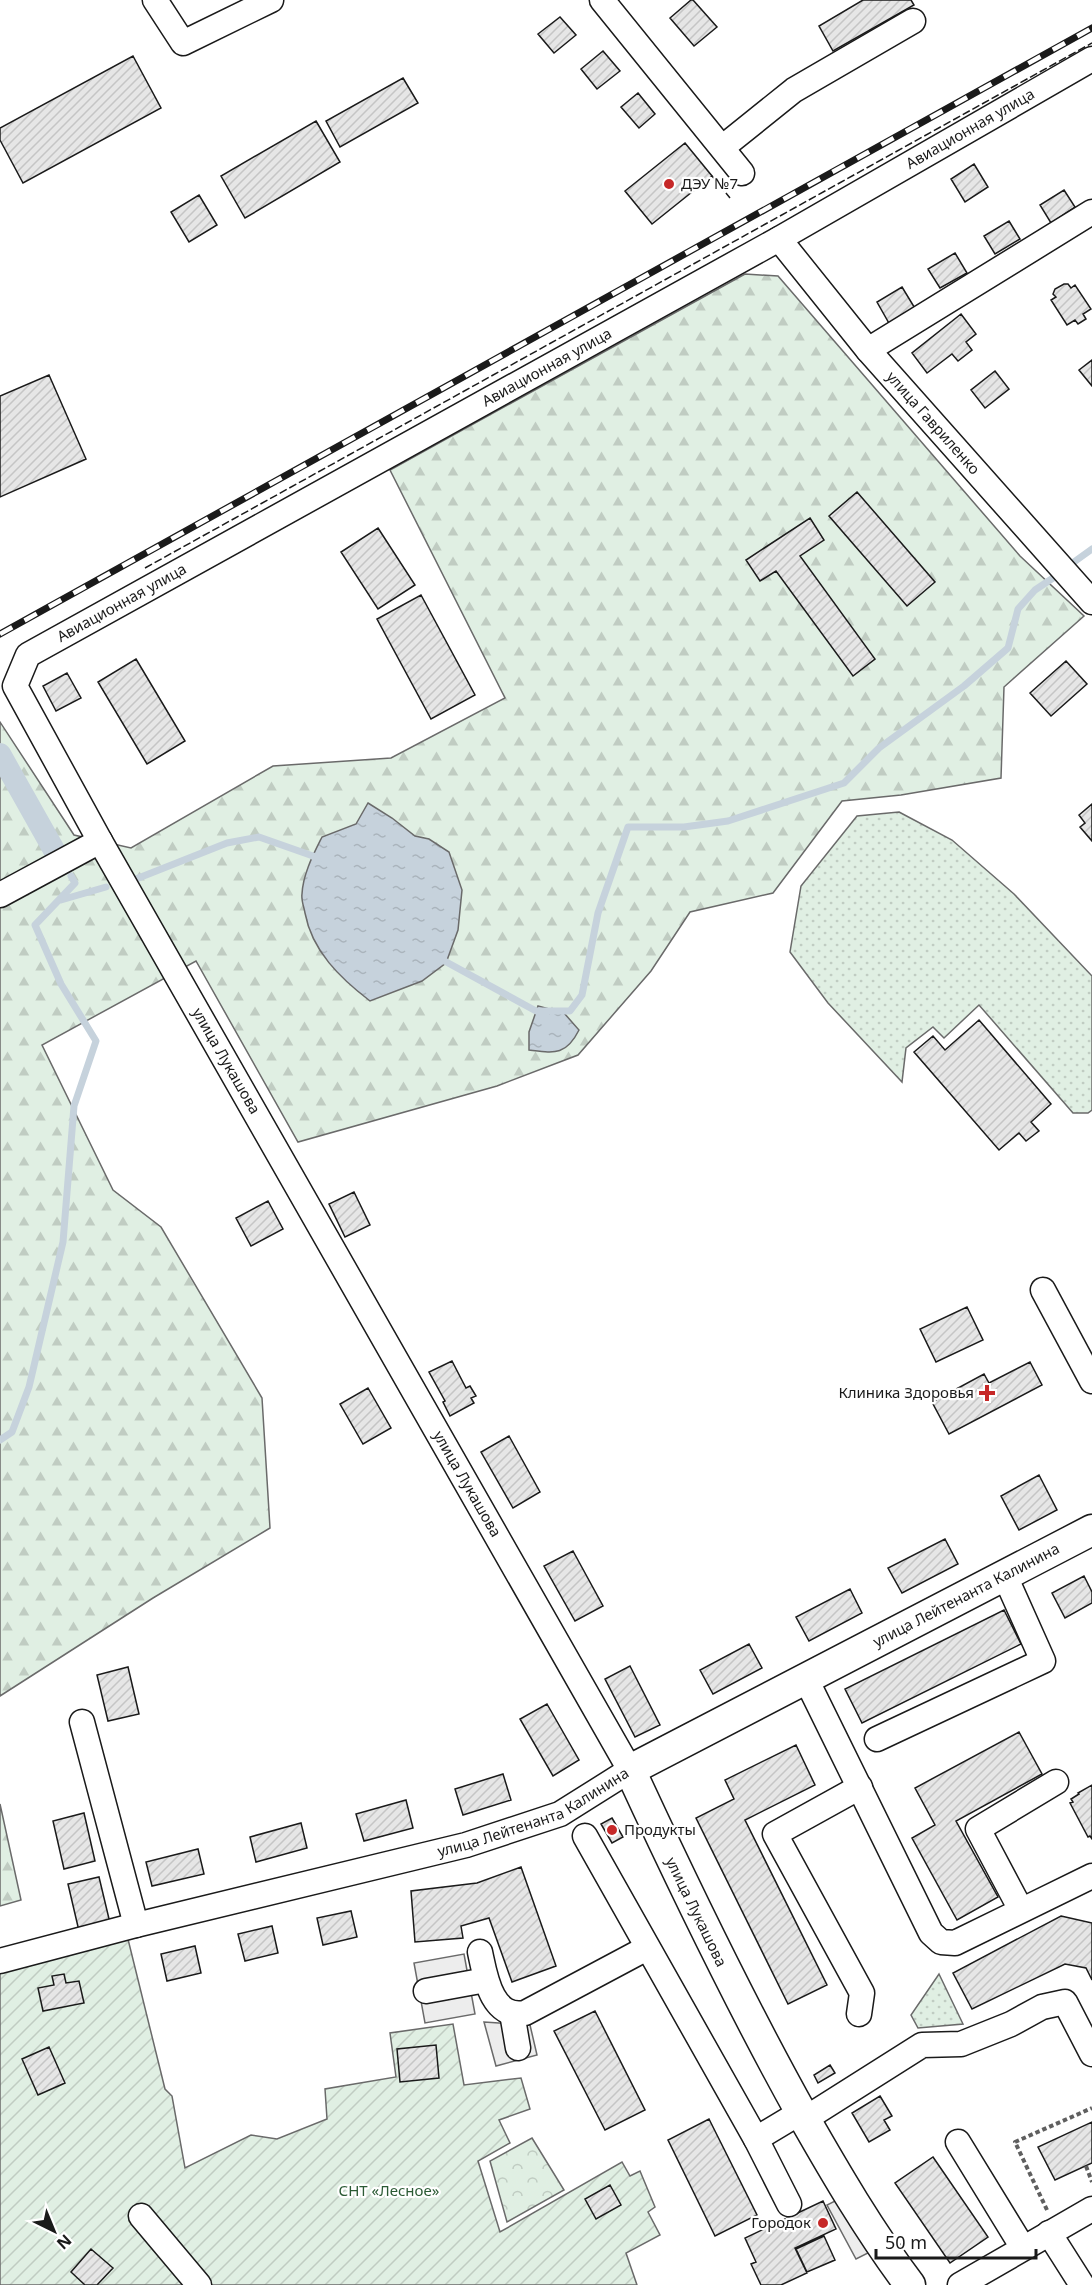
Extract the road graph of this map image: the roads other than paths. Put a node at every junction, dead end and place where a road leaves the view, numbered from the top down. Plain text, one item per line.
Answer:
1 (155, 0) edge
2 (271, 0) edge
3 (602, 0) edge
4 (913, 21) dead end
5 (1092, 59) edge
6 (723, 147) junction
7 (742, 173) dead end
8 (1092, 212) edge
9 (779, 239) junction
10 (868, 350) junction
11 (1092, 602) edge
12 (15, 686) joint
13 (100, 841) junction
14 (0, 895) edge
15 (1043, 1290) dead end
16 (1092, 1381) edge
17 (1092, 1530) edge
18 (1005, 1576) junction
19 (806, 1679) junction
20 (82, 1722) dead end
21 (877, 1739) dead end
22 (630, 1770) junction
23 (1056, 1782) dead end
24 (860, 1787) junction
25 (585, 1836) dead end
26 (1092, 1876) edge
27 (1021, 1910) junction
28 (136, 1925) junction
29 (647, 1948) junction
30 (480, 1952) dead end
31 (0, 1961) edge
32 (486, 1980) junction
33 (426, 1990) dead end
34 (512, 2013) junction
35 (859, 2014) dead end
36 (518, 2048) dead end
37 (1092, 2054) edge
38 (803, 2115) junction
39 (756, 2139) junction
40 (957, 2142) dead end
41 (789, 2204) dead end
42 (1092, 2209) edge
43 (141, 2216) dead end
44 (1050, 2225) junction
45 (1023, 2248) junction
46 (200, 2285) edge
47 (910, 2285) edge
48 (960, 2285) edge
49 (1082, 2285) edge

1 - 2 street
3 - 6 street
4 - 6 street
5 - 9 street, Авиационная улица
6 - 7 street
8 - 10 street
9 - 10 street, улица Гавриленко
9 - 12 street, Авиационная улица
10 - 11 street, улица Гавриленко
12 - 13 street, улица Лукашова
13 - 14 street
13 - 22 street, улица Лукашова
15 - 16 street
17 - 18 main road, улица Лейтенанта Калинина
18 - 19 main road, улица Лейтенанта Калинина
18 - 21 street
19 - 22 main road, улица Лейтенанта Калинина
19 - 24 street
20 - 28 street
22 - 28 street, улица Лейтенанта Калинина
22 - 38 main road, улица Лукашова
23 - 27 street
24 - 27 street
24 - 35 street
25 - 29 street
26 - 27 street
28 - 31 street, улица Лейтенанта Калинина
29 - 34 street
29 - 39 street
30 - 32 street
32 - 33 street
32 - 34 street
34 - 36 street
37 - 38 street
38 - 39 street
38 - 47 main road, улица Лукашова
39 - 41 street
40 - 45 street
42 - 44 street
43 - 46 street
44 - 45 street
44 - 49 street
45 - 48 street

